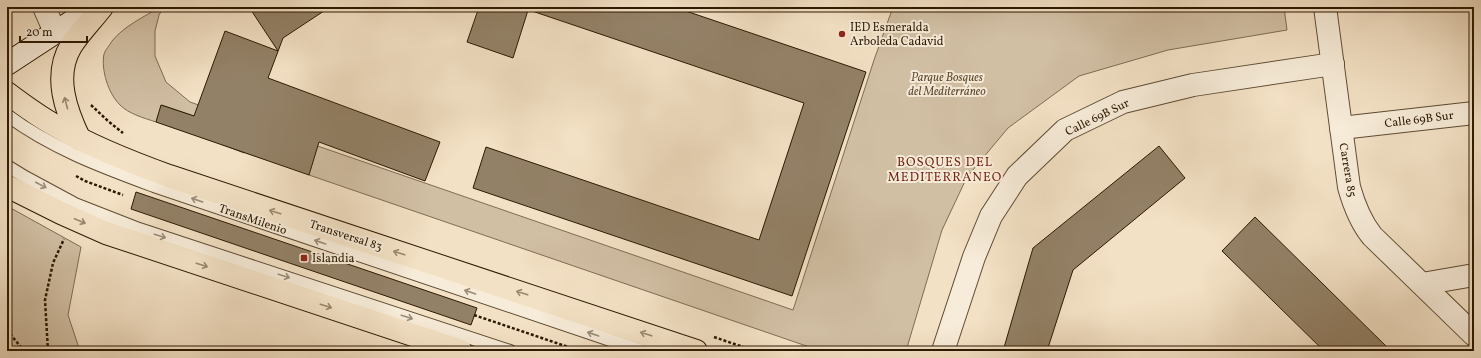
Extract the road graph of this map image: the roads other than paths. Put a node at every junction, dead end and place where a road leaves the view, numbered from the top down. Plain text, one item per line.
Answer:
1 (44, 7) edge
2 (94, 7) edge
3 (102, 7) edge
4 (1325, 7) edge
5 (55, 32) junction
6 (7, 64) edge
7 (1332, 64) junction
8 (7, 93) edge
9 (1474, 113) edge
10 (7, 115) edge
11 (1341, 128) junction
12 (80, 140) junction
13 (7, 166) edge
14 (7, 186) edge
15 (1474, 275) edge
16 (1422, 284) junction
17 (1474, 335) edge
18 (461, 351) edge
19 (510, 351) edge
20 (643, 351) edge
21 (696, 351) edge
22 (943, 351) edge

1 - 5 street
2 - 5 street
12 -> 3 main road
4 - 7 street, Carrera 85
5 - 6 street
7 - 11 street, Carrera 85
7 - 22 street, Calle 69B Sur
8 - 12 main road, Transversal 83
9 - 11 street, Calle 69B Sur
20 -> 10 lane, TransMilenio
11 - 16 street, Carrera 85
21 -> 12 main road, Transversal 83
13 -> 19 lane
14 -> 18 main road
15 - 16 street
16 - 17 street, Carrera 85

